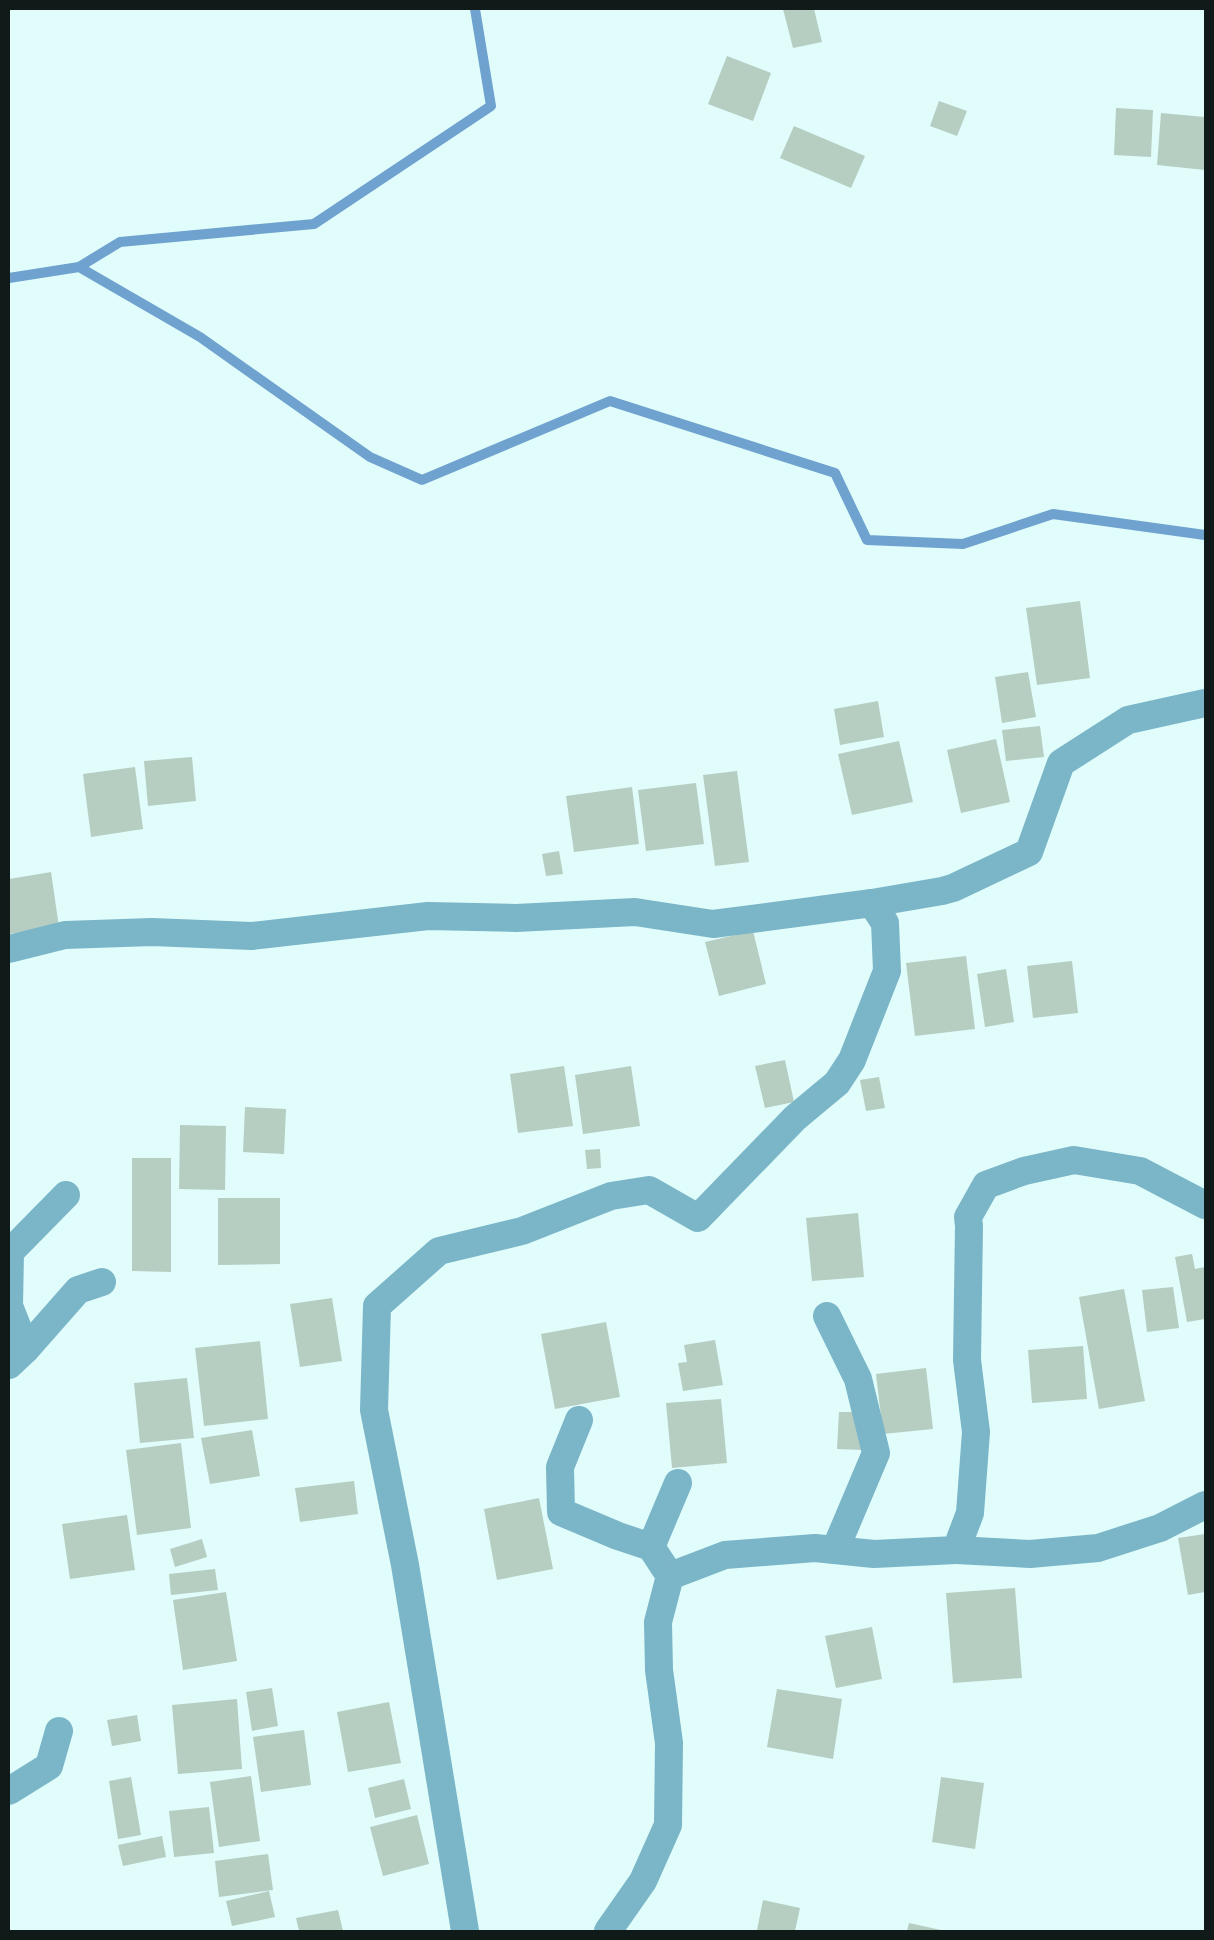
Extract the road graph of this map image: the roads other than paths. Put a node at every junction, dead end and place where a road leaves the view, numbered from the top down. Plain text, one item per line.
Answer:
1 (1205, 703) edge
2 (872, 903) junction
3 (9, 949) edge
4 (66, 1195) dead end
5 (1205, 1205) edge
6 (102, 1282) dead end
7 (827, 1316) dead end
8 (17, 1357) edge
9 (579, 1420) dead end
10 (678, 1483) dead end
11 (1205, 1505) edge
12 (651, 1547) junction
13 (835, 1550) junction
14 (956, 1550) junction
15 (670, 1576) junction
16 (59, 1732) dead end
17 (9, 1791) edge
18 (465, 1931) edge
19 (608, 1931) edge

1 - 2 street
2 - 3 street
2 - 18 street
4 - 8 street
5 - 14 street
6 - 8 street
7 - 13 street
9 - 12 street
10 - 12 street
11 - 14 street
12 - 15 street
13 - 14 street
13 - 15 street
15 - 19 street
16 - 17 street

